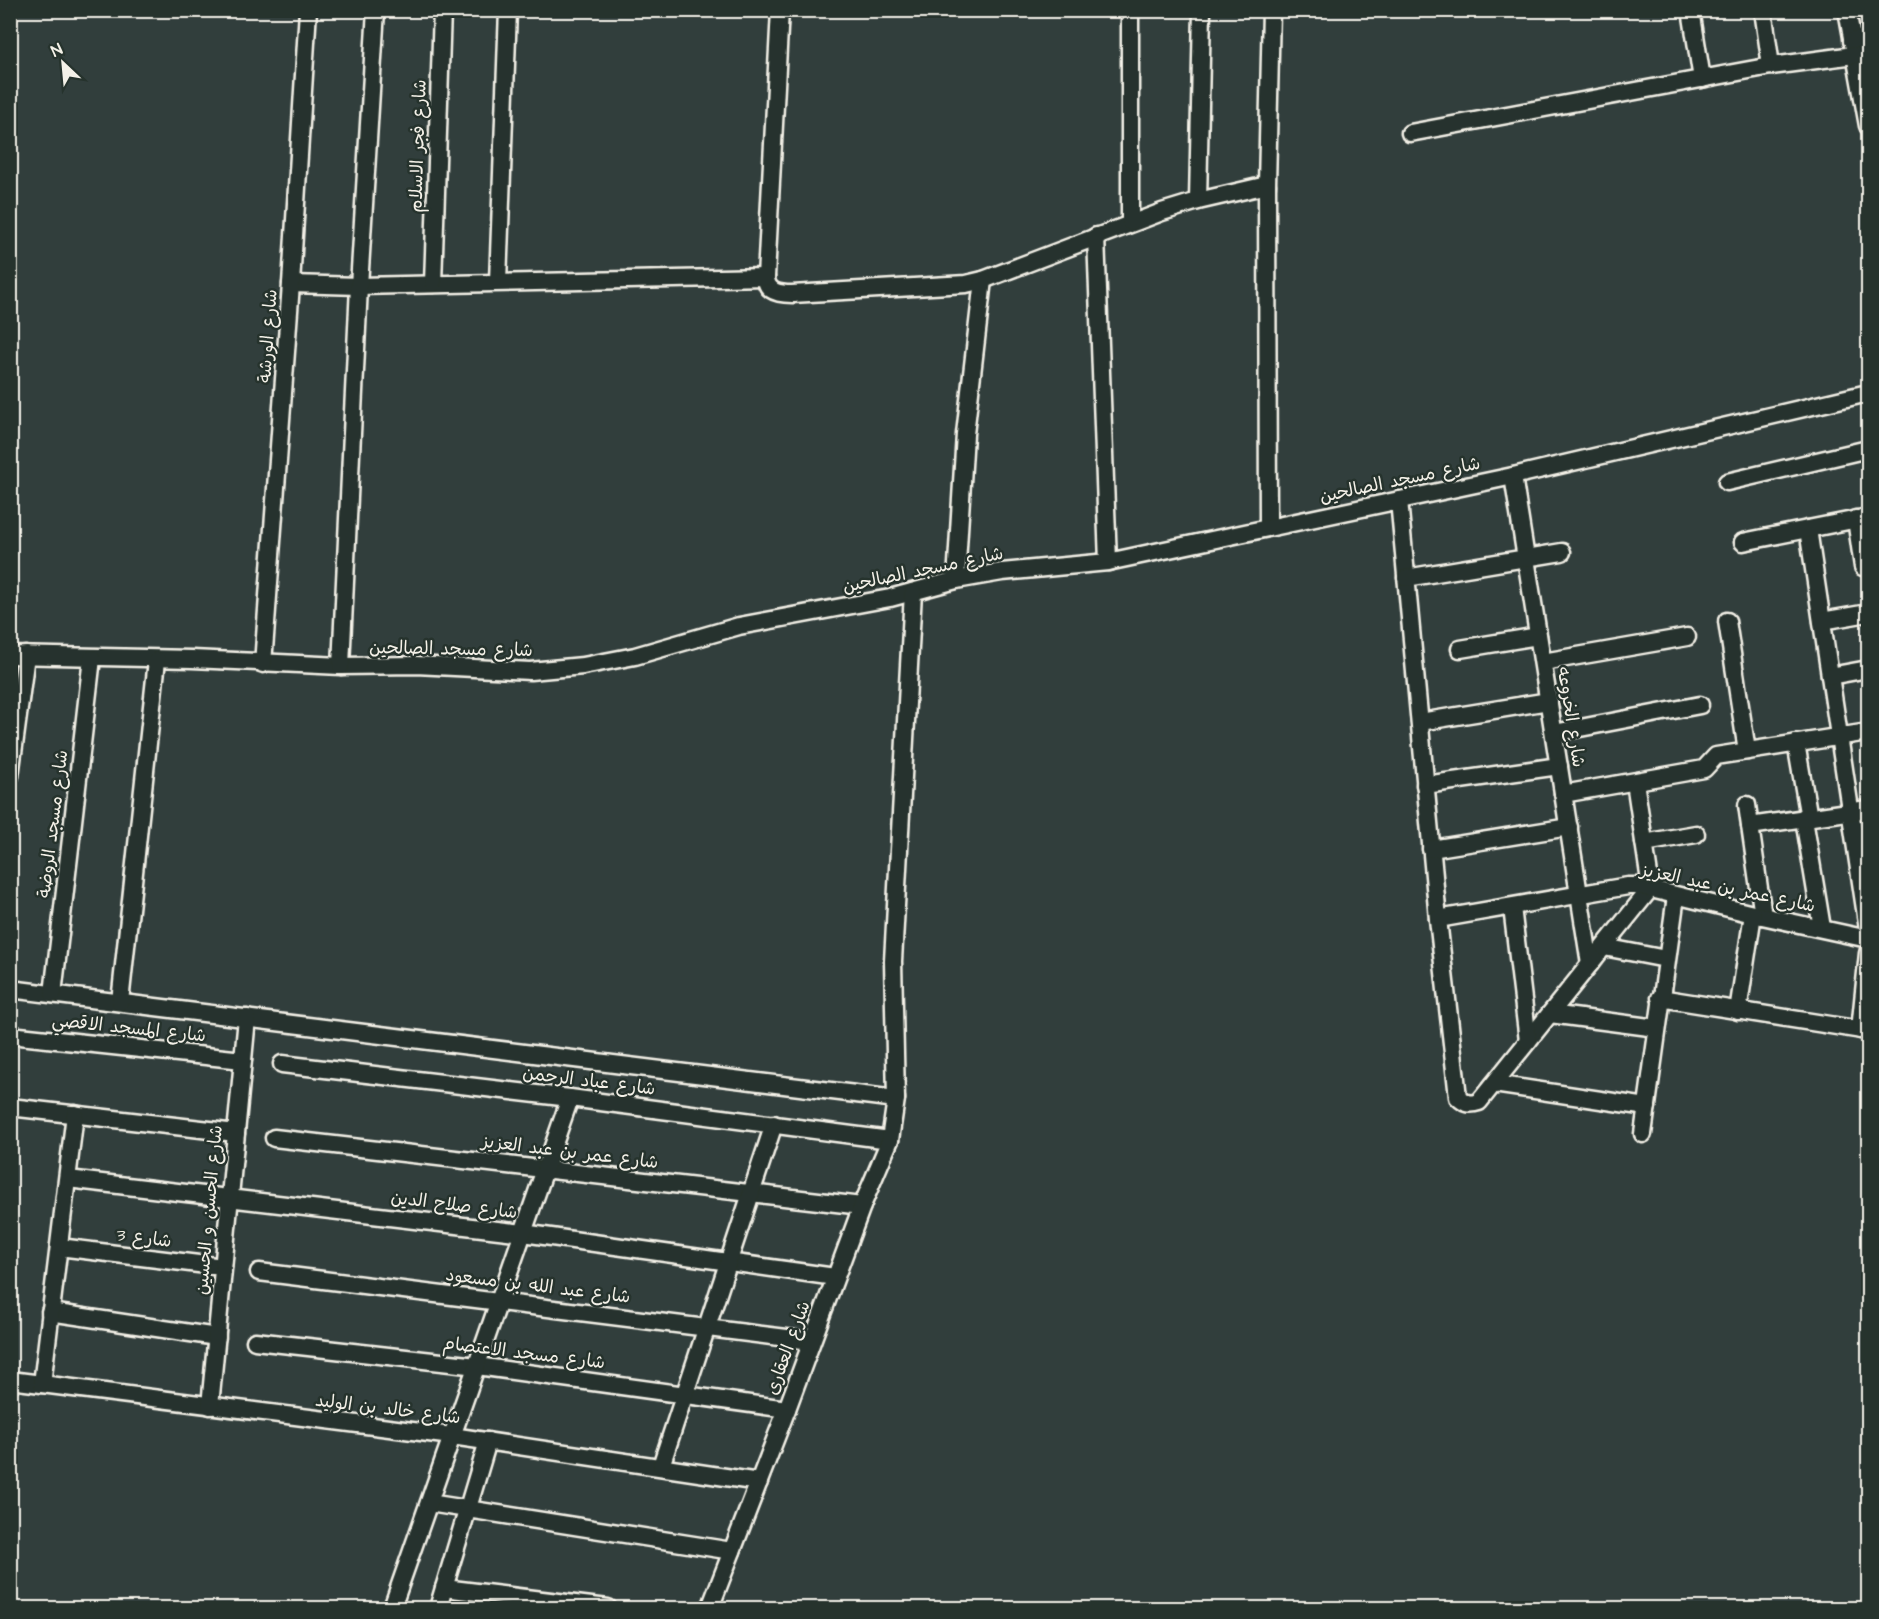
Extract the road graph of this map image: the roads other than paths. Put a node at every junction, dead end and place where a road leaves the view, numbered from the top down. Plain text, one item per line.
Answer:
1 (308, 10) edge
2 (376, 10) edge
3 (441, 10) edge
4 (508, 10) edge
5 (780, 10) edge
6 (1130, 10) edge
7 (1202, 10) edge
8 (1271, 10) edge
9 (1691, 10) edge
10 (1763, 10) edge
11 (1847, 10) edge
12 (1858, 44) edge
13 (1771, 66) junction
14 (1702, 79) junction
15 (1869, 126) edge
16 (1410, 133) dead end
17 (1267, 185) junction
18 (1198, 201) junction
19 (1130, 222) junction
20 (1096, 236) junction
21 (766, 277) junction
22 (983, 279) junction
23 (498, 282) junction
24 (291, 284) junction
25 (433, 284) junction
26 (359, 286) junction
27 (1869, 393) edge
28 (1869, 449) edge
29 (1513, 476) junction
30 (1727, 482) dead end
31 (1399, 500) junction
32 (1862, 518) edge
33 (1268, 527) junction
34 (1808, 529) junction
35 (1743, 542) dead end
36 (1562, 552) dead end
37 (1526, 558) junction
38 (1108, 562) junction
39 (1863, 567) dead end
40 (1406, 578) junction
41 (956, 580) junction
42 (913, 591) junction
43 (1869, 613) edge
44 (1727, 621) dead end
45 (1822, 621) junction
46 (1538, 636) junction
47 (1687, 637) dead end
48 (1460, 648) dead end
49 (18, 655) edge
50 (92, 658) junction
51 (157, 660) junction
52 (1543, 662) junction
53 (263, 664) junction
54 (341, 666) junction
55 (1869, 669) edge
56 (1830, 676) junction
57 (1549, 701) junction
58 (1700, 705) dead end
59 (1420, 722) junction
60 (1869, 732) edge
61 (1554, 733) junction
62 (1839, 737) junction
63 (1796, 743) junction
64 (1747, 751) junction
65 (1559, 766) junction
66 (10, 776) edge
67 (1635, 782) junction
68 (1425, 785) junction
69 (1563, 794) junction
70 (1747, 805) dead end
71 (1869, 808) edge
72 (1851, 811) junction
73 (1806, 818) junction
74 (1750, 826) junction
75 (1569, 827) junction
76 (1696, 834) dead end
77 (1644, 843) junction
78 (1431, 849) junction
79 (1865, 877) edge
80 (1651, 888) junction
81 (1580, 894) junction
82 (1676, 896) junction
83 (1512, 907) junction
84 (1758, 915) junction
85 (1438, 919) junction
86 (1822, 928) junction
87 (1869, 929) edge
88 (1869, 939) edge
89 (1604, 947) junction
90 (1869, 953) edge
91 (1666, 959) junction
92 (1590, 964) junction
93 (10, 989) edge
94 (53, 994) junction
95 (1660, 998) junction
96 (120, 1002) junction
97 (1738, 1011) junction
98 (1550, 1014) junction
99 (247, 1018) junction
100 (1657, 1028) junction
101 (1864, 1030) edge
102 (10, 1035) edge
103 (1528, 1041) junction
104 (243, 1060) junction
105 (282, 1064) dead end
106 (1494, 1084) junction
107 (570, 1098) junction
108 (896, 1099) junction
109 (10, 1107) edge
110 (1647, 1107) junction
111 (75, 1114) junction
112 (774, 1124) junction
113 (236, 1133) junction
114 (1643, 1134) dead end
115 (274, 1138) dead end
116 (890, 1140) junction
117 (545, 1169) junction
118 (68, 1179) junction
119 (750, 1193) junction
120 (230, 1198) junction
121 (862, 1206) junction
122 (523, 1233) junction
123 (59, 1247) junction
124 (728, 1261) junction
125 (223, 1267) junction
126 (259, 1272) dead end
127 (835, 1277) junction
128 (499, 1301) junction
129 (50, 1312) junction
130 (707, 1326) junction
131 (217, 1336) junction
132 (255, 1341) dead end
133 (811, 1341) junction
134 (477, 1366) junction
135 (10, 1380) edge
136 (42, 1384) junction
137 (685, 1394) junction
138 (210, 1406) junction
139 (787, 1409) junction
140 (453, 1436) junction
141 (488, 1441) junction
142 (661, 1466) junction
143 (759, 1482) junction
144 (429, 1503) junction
145 (468, 1509) junction
146 (732, 1551) junction
147 (444, 1588) junction
148 (392, 1608) edge
149 (438, 1608) edge
150 (608, 1608) edge
151 (710, 1608) edge

1 - 24 street, شارع الورشة
2 - 26 street
3 - 25 street, شارع فجر الاسلام
4 - 23 street
5 - 21 street
6 - 19 street
7 - 18 street
8 - 17 street
9 - 14 street
10 - 13 street
11 - 12 street
12 - 13 street
12 - 15 street
13 - 14 street
14 - 16 street
17 - 18 street
17 - 33 street
18 - 19 street
19 - 20 street
20 - 22 street
20 - 38 street
21 - 22 street
21 - 23 street
22 - 41 street
23 - 25 street
24 - 26 street
24 - 53 street, شارع الورشة
25 - 26 street
26 - 54 street
27 - 29 street, شارع مسجد الصالحين
28 - 30 street
29 - 31 street, شارع مسجد الصالحين
29 - 37 street, شارع الخروعه
31 - 33 street, شارع مسجد الصالحين
31 - 40 street
32 - 34 street
32 - 39 street
33 - 38 street, شارع مسجد الصالحين
34 - 35 street
34 - 45 street
36 - 37 street
37 - 40 street
37 - 46 street, شارع الخروعه
38 - 41 street, شارع مسجد الصالحين
40 - 59 street
41 - 42 street, شارع مسجد الصالحين
42 - 54 street, شارع مسجد الصالحين
42 - 108 street, شارع العقارى
43 - 45 street
44 - 64 street
45 - 56 street
46 - 48 street
46 - 52 street, شارع الخروعه
47 - 52 street
49 - 50 street, شارع مسجد الصالحين
49 - 66 street
50 - 51 street, شارع مسجد الصالحين
50 - 94 street, شارع مسجد الروضة
51 - 53 street, شارع مسجد الصالحين
51 - 96 street
52 - 57 street, شارع الخروعه
53 - 54 street, شارع مسجد الصالحين
55 - 56 street
56 - 62 street
57 - 59 street
57 - 61 street, شارع الخروعه
58 - 61 street
59 - 68 street
60 - 62 street
61 - 65 street, شارع الخروعه
62 - 63 street
62 - 72 street
63 - 64 street
63 - 73 street
64 - 67 street
65 - 68 street
65 - 69 street, شارع الخروعه
67 - 69 street
67 - 77 street
68 - 78 street
69 - 75 street, شارع الخروعه
70 - 74 street
71 - 72 street
72 - 73 street
72 - 79 street
73 - 74 street
73 - 86 street
74 - 84 street
75 - 78 street
75 - 81 street, شارع الخروعه
76 - 77 street
77 - 80 street
78 - 85 street
79 - 87 street
80 - 81 street, شارع عمر بن عبد العزيز
80 - 82 street, شارع عمر بن عبد العزيز
80 - 89 street
81 - 83 street, شارع عمر بن عبد العزيز
81 - 92 street, شارع الخروعه
82 - 84 street, شارع عمر بن عبد العزيز
82 - 91 street
83 - 85 street, شارع عمر بن عبد العزيز
83 - 103 street
84 - 86 street, شارع عمر بن عبد العزيز
84 - 97 street
85 - 106 street
86 - 88 street, شارع عمر بن عبد العزيز
89 - 91 street
89 - 92 street
90 - 101 street
91 - 95 street
92 - 98 street
93 - 94 street
94 - 96 street
95 - 97 street
95 - 100 street
96 - 99 street
97 - 101 street
98 - 100 street
98 - 103 street
99 - 104 street, شارع الحسن و الحسين
99 - 108 street
100 - 110 street
102 - 104 street, شارع المسجد الاقصي
103 - 106 street
104 - 113 street, شارع الحسن و الحسين
105 - 107 street, شارع عباد الرحمن
106 - 110 street
107 - 112 street, شارع عباد الرحمن
107 - 117 street
108 - 116 street, شارع العقارى
109 - 111 street
110 - 114 street
111 - 113 street
111 - 118 street
112 - 116 street, شارع عباد الرحمن
112 - 119 street
113 - 120 street, شارع الحسن و الحسين
115 - 117 street, شارع عمر بن عبد العزيز
116 - 121 street, شارع العقارى
117 - 119 street, شارع عمر بن عبد العزيز
117 - 122 street
118 - 120 street, شارع صلاح الدين
118 - 123 street
119 - 121 street, شارع عمر بن عبد العزيز
119 - 124 street
120 - 122 street, شارع صلاح الدين
120 - 125 street, شارع الحسن و الحسين
121 - 127 street, شارع العقارى
122 - 124 street, شارع صلاح الدين
122 - 128 street
123 - 125 street, شارع 3
123 - 129 street
124 - 127 street, شارع صلاح الدين
124 - 130 street
125 - 131 street, شارع الحسن و الحسين
126 - 128 street, شارع عبد الله بن مسعود
127 - 133 street, شارع العقارى
128 - 130 street, شارع عبد الله بن مسعود
128 - 134 street
129 - 131 street
129 - 136 street
130 - 133 street, شارع عبد الله بن مسعود
130 - 137 street
131 - 138 street, شارع الحسن و الحسين
132 - 134 street, شارع مسجد الاعتصام
133 - 139 street, شارع العقارى
134 - 137 street, شارع مسجد الاعتصام
134 - 140 street
135 - 136 street, شارع خالد بن الوليد
136 - 138 street, شارع خالد بن الوليد
137 - 139 street, شارع مسجد الاعتصام
137 - 142 street
138 - 140 street, شارع خالد بن الوليد
139 - 143 street, شارع العقارى
140 - 141 street, شارع خالد بن الوليد
140 - 144 street
141 - 142 street, شارع خالد بن الوليد
141 - 145 street
142 - 143 street, شارع خالد بن الوليد
143 - 146 street, شارع العقارى
144 - 145 street
144 - 148 street
145 - 146 street
145 - 147 street
146 - 151 street, شارع العقارى
147 - 149 street
147 - 150 street

